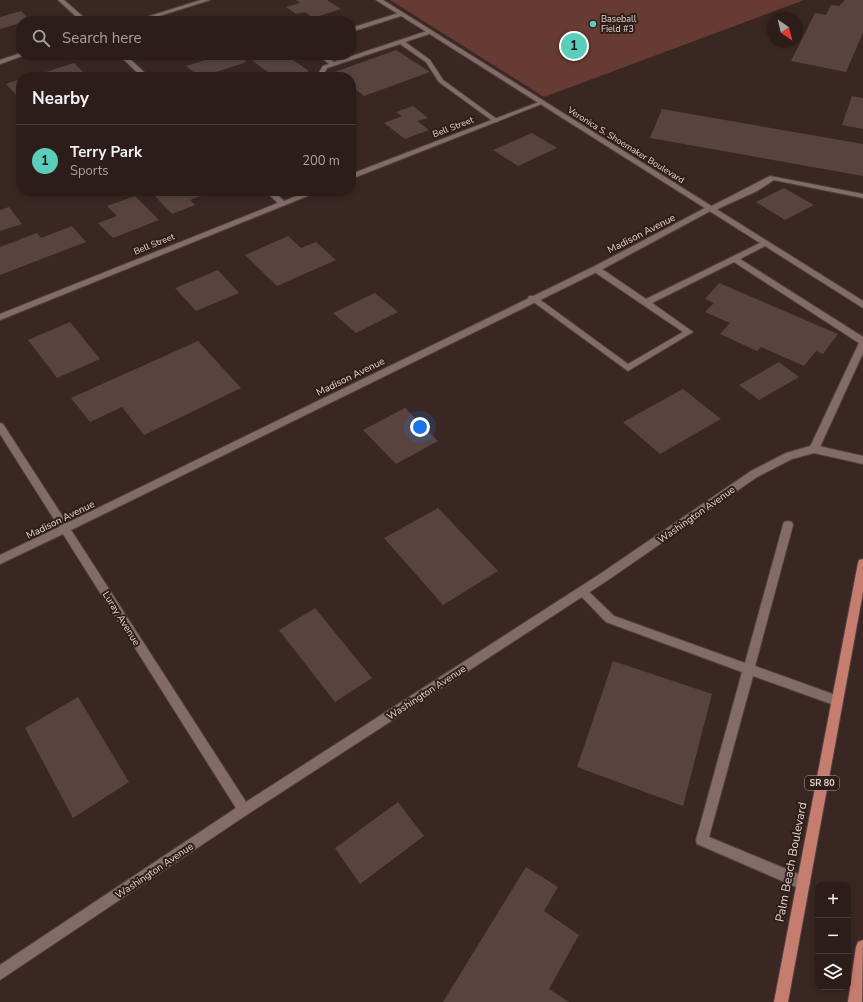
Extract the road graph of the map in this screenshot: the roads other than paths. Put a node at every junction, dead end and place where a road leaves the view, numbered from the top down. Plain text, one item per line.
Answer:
1 (62, 0) edge
2 (207, 0) edge
3 (379, 0) edge
4 (402, 14) junction
5 (80, 16) edge
6 (154, 16) edge
7 (356, 28) edge
8 (430, 32) junction
9 (400, 42) junction
10 (356, 56) edge
11 (16, 57) edge
12 (127, 60) edge
13 (328, 60) edge
14 (345, 60) edge
15 (0, 62) edge
16 (333, 64) junction
17 (141, 72) edge
18 (321, 72) edge
19 (541, 103) junction
20 (496, 120) junction
21 (356, 175) edge
22 (274, 196) edge
23 (303, 196) edge
24 (863, 196) edge
25 (283, 204) junction
26 (710, 209) junction
27 (766, 244) junction
28 (736, 260) junction
29 (596, 268) junction
30 (532, 298) junction
31 (646, 303) junction
32 (863, 305) edge
33 (0, 317) edge
34 (863, 341) edge
35 (863, 344) edge
36 (0, 426) edge
37 (814, 449) junction
38 (863, 460) edge
39 (788, 525) dead end
40 (65, 528) junction
41 (0, 560) edge
42 (863, 563) edge
43 (582, 592) junction
44 (748, 669) junction
45 (837, 701) junction
46 (244, 810) junction
47 (803, 883) junction
48 (863, 947) edge
49 (0, 973) edge
50 (781, 1002) edge
51 (855, 1002) edge

1 - 5 street
2 - 6 street
3 - 4 street, Veronica S. Shoemaker Boulevard
4 - 7 street
4 - 8 street, Veronica S. Shoemaker Boulevard
8 - 9 street
8 - 19 street, Veronica S. Shoemaker Boulevard
9 - 10 street
9 - 20 street
11 - 15 street
12 - 17 street
13 - 16 street
14 - 16 street
16 - 18 street
19 - 20 street, Bell Street
19 - 26 street, Veronica S. Shoemaker Boulevard
20 - 21 street, Bell Street
22 - 25 street
23 - 25 street, Bell Street
24 - 26 street, Madison Avenue
25 - 33 street, Bell Street
26 - 27 street, Veronica S. Shoemaker Boulevard
26 - 29 street, Madison Avenue
27 - 28 street
27 - 32 street, Veronica S. Shoemaker Boulevard
28 - 31 street
28 - 34 street
29 - 30 street, Madison Avenue
29 - 31 street
30 - 31 street
30 - 40 street, Madison Avenue
35 - 37 street
36 - 40 street, Luray Avenue
37 - 38 street, Washington Avenue
37 - 43 street, Washington Avenue
39 - 44 street
40 - 41 street, Madison Avenue
40 - 46 street, Luray Avenue
42 - 45 main road, Palm Beach Boulevard / SR 80
43 - 44 street
43 - 46 street, Washington Avenue
44 - 45 street
44 - 47 street
45 - 47 main road, Palm Beach Boulevard / SR 80
46 - 49 street, Washington Avenue
47 - 50 main road, Palm Beach Boulevard / SR 80
48 - 51 main road

